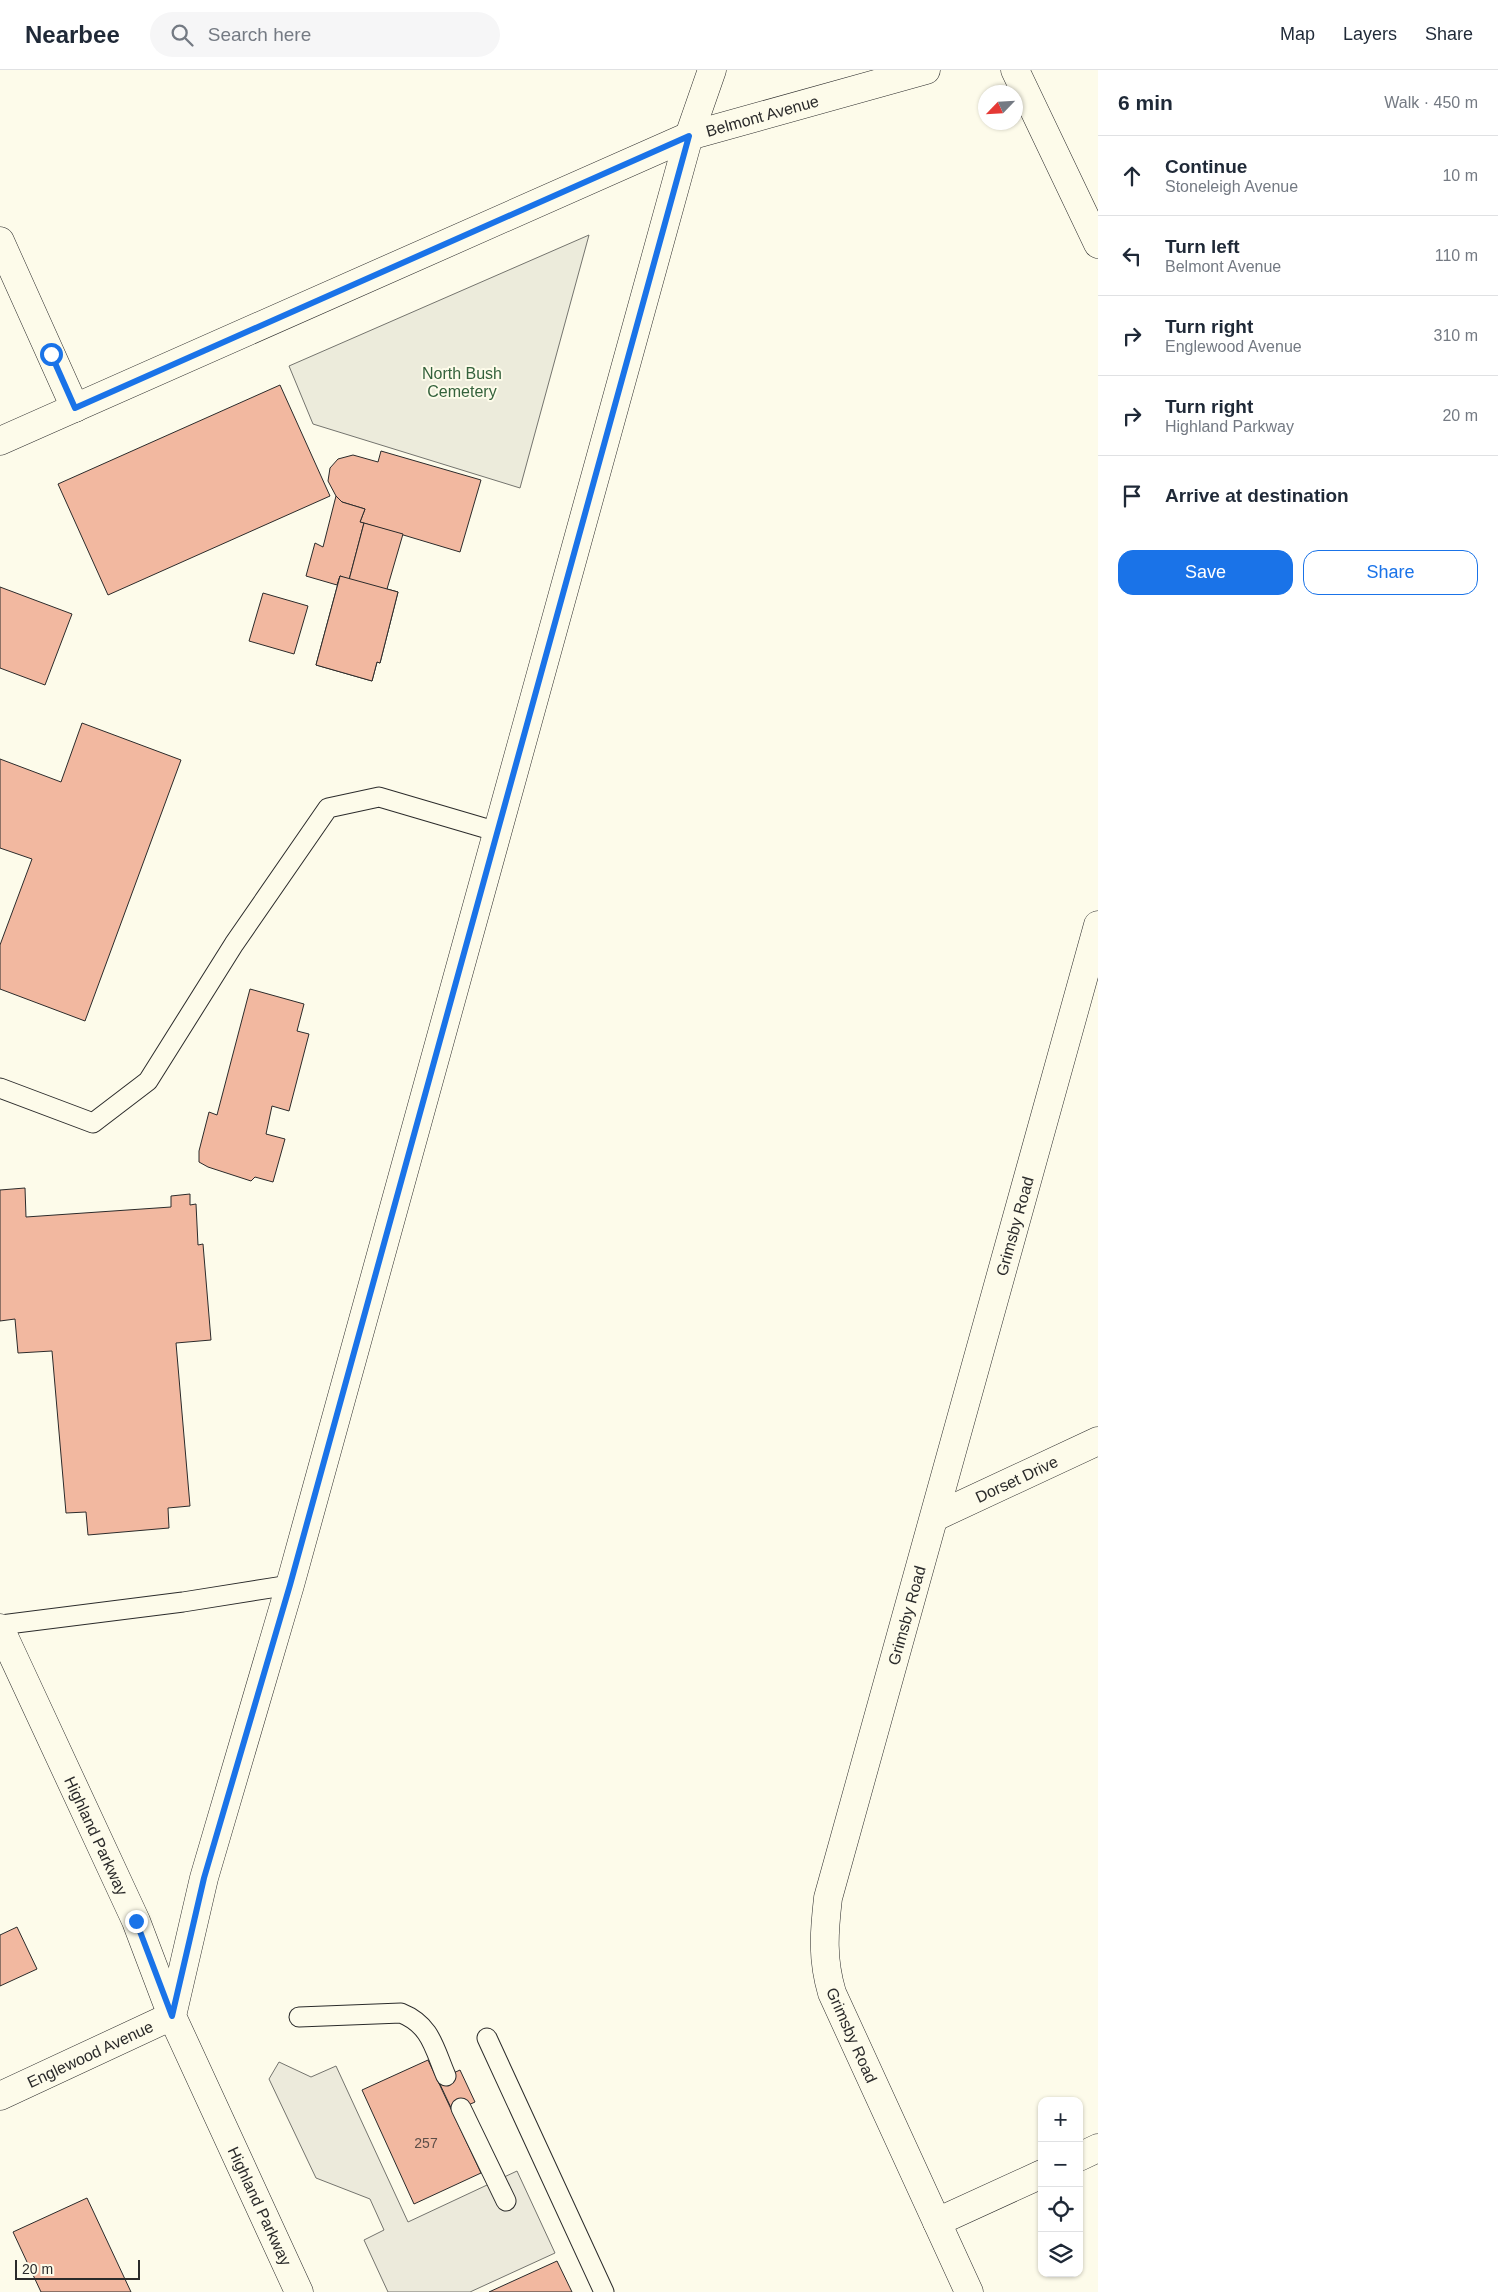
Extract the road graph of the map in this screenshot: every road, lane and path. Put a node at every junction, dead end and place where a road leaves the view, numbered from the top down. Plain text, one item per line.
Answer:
1 (712, 70) edge
2 (926, 70) edge
3 (1015, 70) edge
4 (689, 136) junction
5 (0, 241) edge
6 (1098, 244) edge
7 (75, 408) junction
8 (0, 441) edge
9 (498, 832) junction
10 (1098, 925) edge
11 (0, 1088) edge
12 (1098, 1441) edge
13 (935, 1517) junction
14 (290, 1585) junction
15 (0, 1626) edge
16 (172, 2016) junction
17 (299, 2018) dead end
18 (487, 2038) dead end
19 (446, 2076) dead end
20 (0, 2096) edge
21 (461, 2108) dead end
22 (1098, 2148) edge
23 (1083, 2154) edge
24 (1038, 2176) edge
25 (506, 2201) dead end
26 (937, 2222) junction
27 (299, 2292) edge
28 (604, 2292) edge
29 (969, 2292) edge

1 - 4 street, Englewood Avenue
2 - 4 street, Belmont Avenue
3 - 6 street
4 - 7 street, Belmont Avenue
4 - 9 street, Englewood Avenue
5 - 7 street
7 - 8 street, Belmont Avenue
9 - 11 lane
9 - 14 street, Englewood Avenue
10 - 13 street, Grimsby Road
12 - 13 street, Dorset Drive
13 - 26 street, Grimsby Road
14 - 15 lane
14 - 16 street, Englewood Avenue
15 - 16 street, Highland Parkway
16 - 20 street, Englewood Avenue
16 - 27 street, Highland Parkway
17 - 19 lane
18 - 28 lane
21 - 25 lane
22 - 23 street
24 - 26 street
26 - 29 street, Grimsby Road

